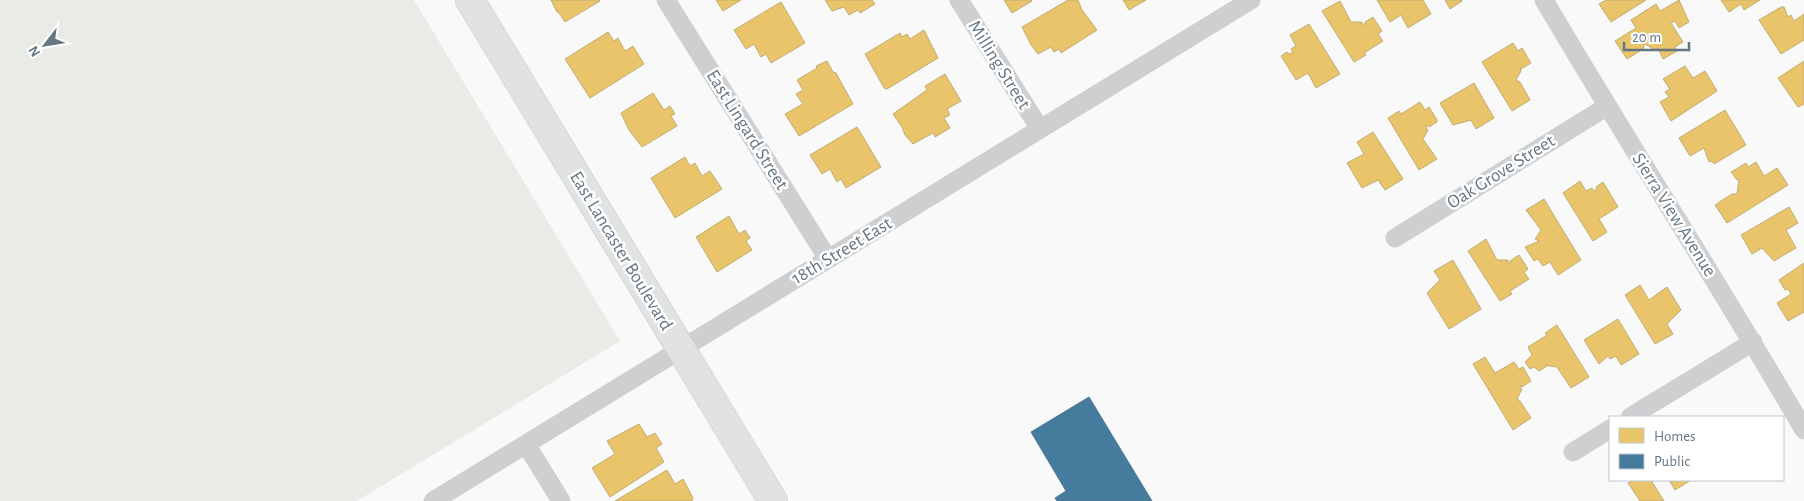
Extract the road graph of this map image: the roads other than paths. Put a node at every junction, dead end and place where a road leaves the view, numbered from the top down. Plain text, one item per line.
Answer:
1 (470, 0) edge
2 (666, 0) edge
3 (959, 0) edge
4 (1249, 0) edge
5 (1544, 0) edge
6 (1606, 107) junction
7 (1040, 129) junction
8 (1395, 238) dead end
9 (828, 259) junction
10 (1754, 342) junction
11 (680, 350) junction
12 (1632, 416) edge
13 (1609, 430) edge
14 (1804, 430) edge
15 (526, 444) junction
16 (1573, 452) dead end
17 (432, 501) edge
18 (560, 501) edge
19 (773, 501) edge

1 - 11 main road, East Lancaster Boulevard
2 - 9 street, East Lingard Street
3 - 7 street, Milling Street
4 - 7 street, 18th Street East
5 - 6 street, Sierra View Avenue
6 - 8 street, Oak Grove Street
6 - 10 street, Sierra View Avenue
7 - 9 street, 18th Street East
9 - 11 street, 18th Street East
10 - 12 street
10 - 14 street, Sierra View Avenue
11 - 15 street, 18th Street East
11 - 19 main road, East Lancaster Boulevard
13 - 16 street
15 - 17 street, 18th Street East
15 - 18 street

